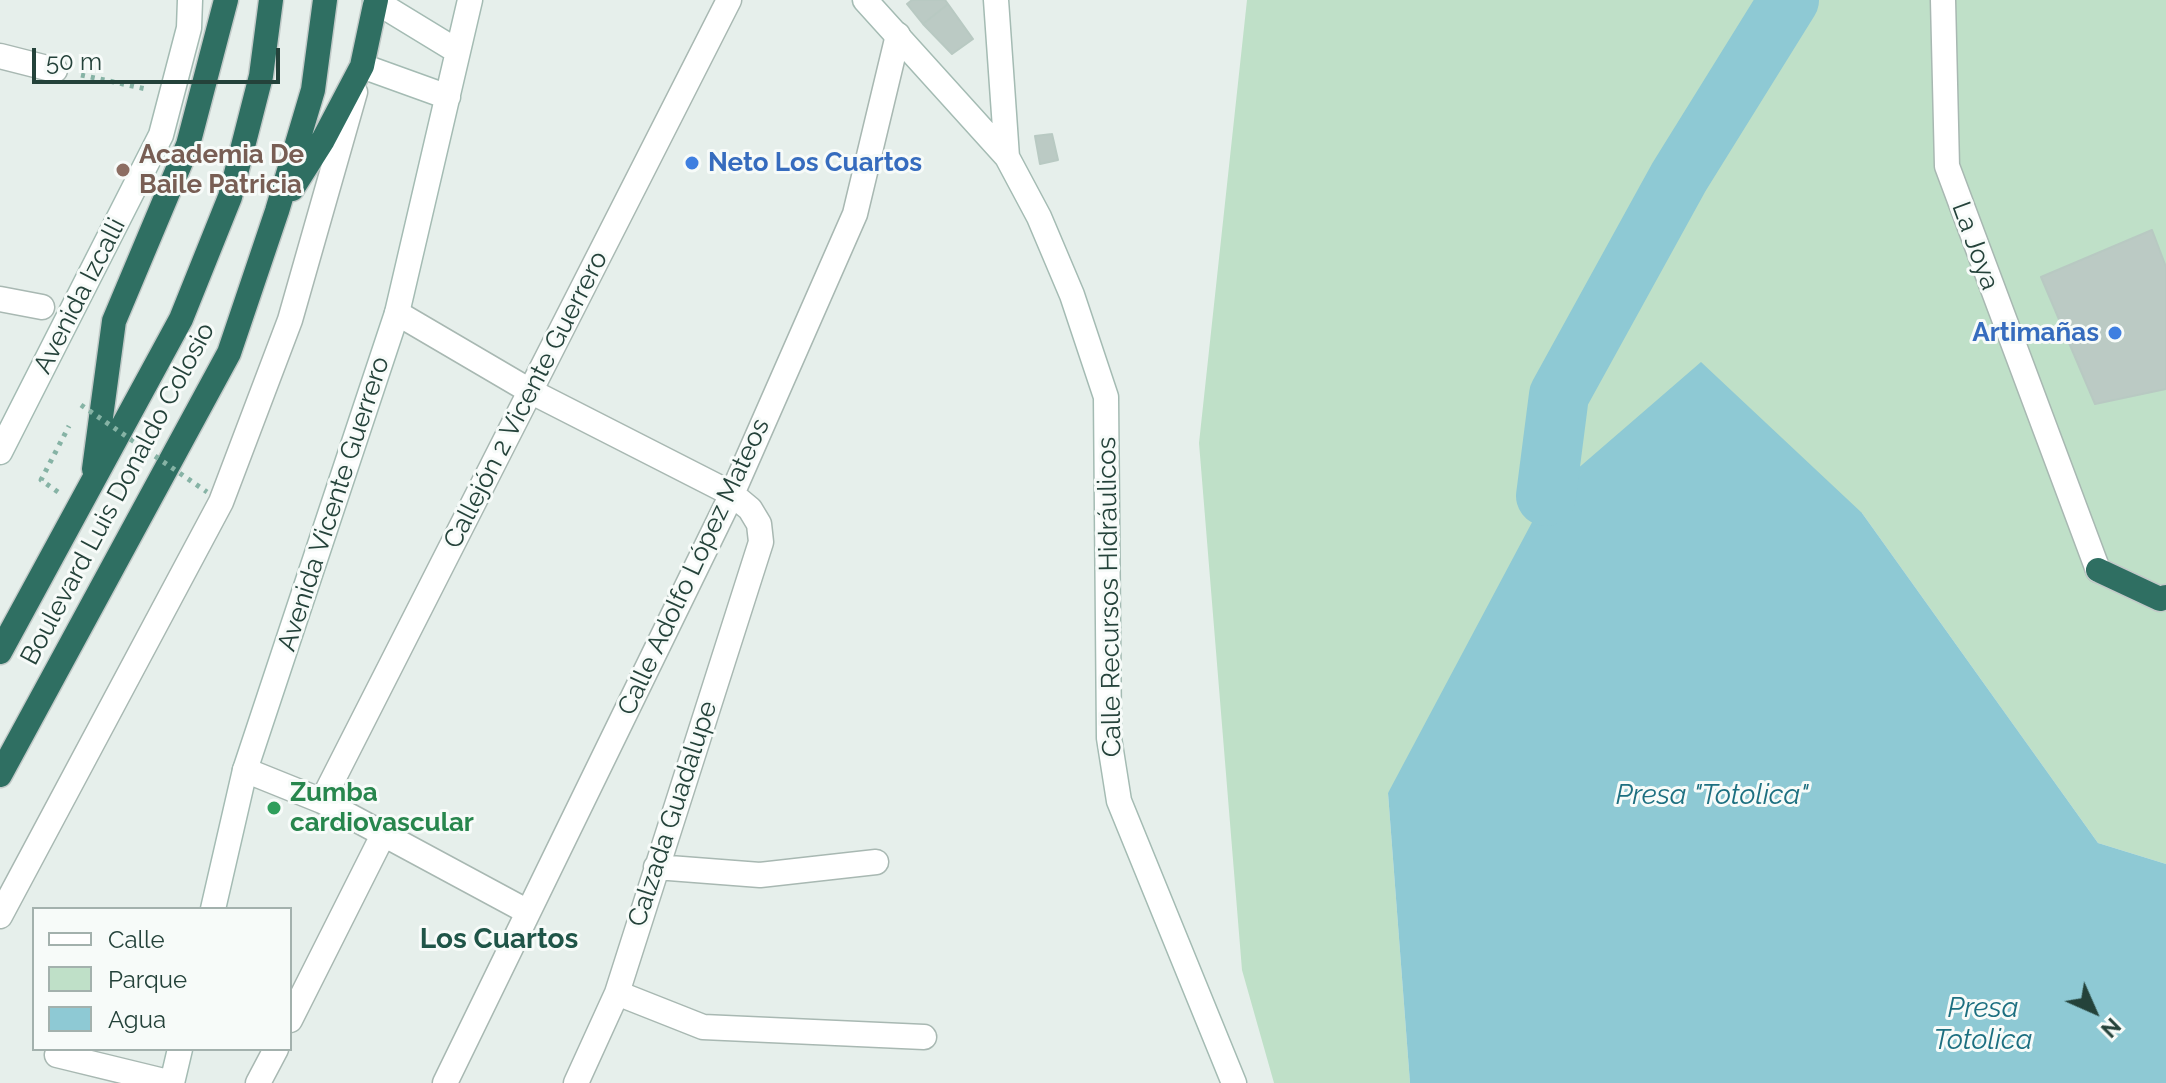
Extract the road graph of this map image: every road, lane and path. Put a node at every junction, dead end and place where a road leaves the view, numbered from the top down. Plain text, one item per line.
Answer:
1 (190, 0) edge
2 (226, 0) edge
3 (271, 0) edge
4 (325, 0) edge
5 (376, 0) edge
6 (470, 0) edge
7 (729, 0) edge
8 (865, 0) edge
9 (996, 0) edge
10 (1943, 0) edge
11 (898, 35) junction
12 (457, 51) junction
13 (0, 56) edge
14 (362, 66) junction
15 (55, 70) joint
16 (174, 94) junction
17 (448, 97) junction
18 (161, 135) junction
19 (1007, 157) junction
20 (277, 211) junction
21 (154, 229) junction
22 (0, 299) edge
23 (42, 307) dead end
24 (397, 313) junction
25 (530, 391) junction
26 (0, 452) edge
27 (92, 483) junction
28 (207, 492) dead end
29 (732, 494) junction
30 (79, 506) junction
31 (2098, 570) joint
32 (2166, 597) edge
33 (0, 652) edge
34 (245, 770) junction
35 (0, 775) edge
36 (322, 801) junction
37 (383, 835) junction
38 (876, 862) dead end
39 (656, 867) junction
40 (213, 907) edge
41 (528, 912) junction
42 (0, 916) edge
43 (617, 993) junction
44 (292, 1016) edge
45 (924, 1037) dead end
46 (180, 1051) edge
47 (275, 1051) edge
48 (57, 1055) dead end
49 (172, 1083) edge
50 (258, 1083) edge
51 (445, 1083) edge
52 (576, 1083) edge
53 (1234, 1083) edge

1 - 16 street, Avenida Izcalli
2 - 21 highway
3 - 27 highway, Boulevard Luis Donaldo Colosio
4 - 20 highway, Boulevard Luis Donaldo Colosio
5 - 12 street
5 - 14 highway
6 - 12 street, Avenida Vicente Guerrero
7 - 25 street, Callejón 2 Vicente Guerrero
8 - 11 street
9 - 19 street
10 - 31 street, La Joya
11 - 19 street
11 - 29 street, Calle Adolfo López Mateos
12 - 17 street, Avenida Vicente Guerrero
13 - 15 street
14 - 17 street
14 - 20 highway
14 - 42 street
15 - 16 path
16 - 18 street, Avenida Izcalli
17 - 24 street, Avenida Vicente Guerrero
18 - 21 street
18 - 26 street, Avenida Izcalli
19 - 53 street, Calle Recursos Hidráulicos
20 - 35 highway, Boulevard Luis Donaldo Colosio
21 - 27 highway
22 - 23 street
24 - 25 street
24 - 34 street, Avenida Vicente Guerrero
25 - 29 street
25 - 36 street, Callejón 2 Vicente Guerrero
27 - 30 highway, Boulevard Luis Donaldo Colosio
28 - 30 path, bridge
29 - 39 street, Calzada Guadalupe
29 - 41 street, Calle Adolfo López Mateos
30 - 33 highway, Boulevard Luis Donaldo Colosio
31 - 32 highway
34 - 36 street
34 - 40 street, Avenida Vicente Guerrero
36 - 37 street
37 - 41 street
37 - 44 street
38 - 39 street
39 - 43 street, Calzada Guadalupe
41 - 51 street, Calle Adolfo López Mateos
43 - 45 street
43 - 52 street, Calzada Guadalupe
46 - 49 street
47 - 50 street
48 - 49 street

